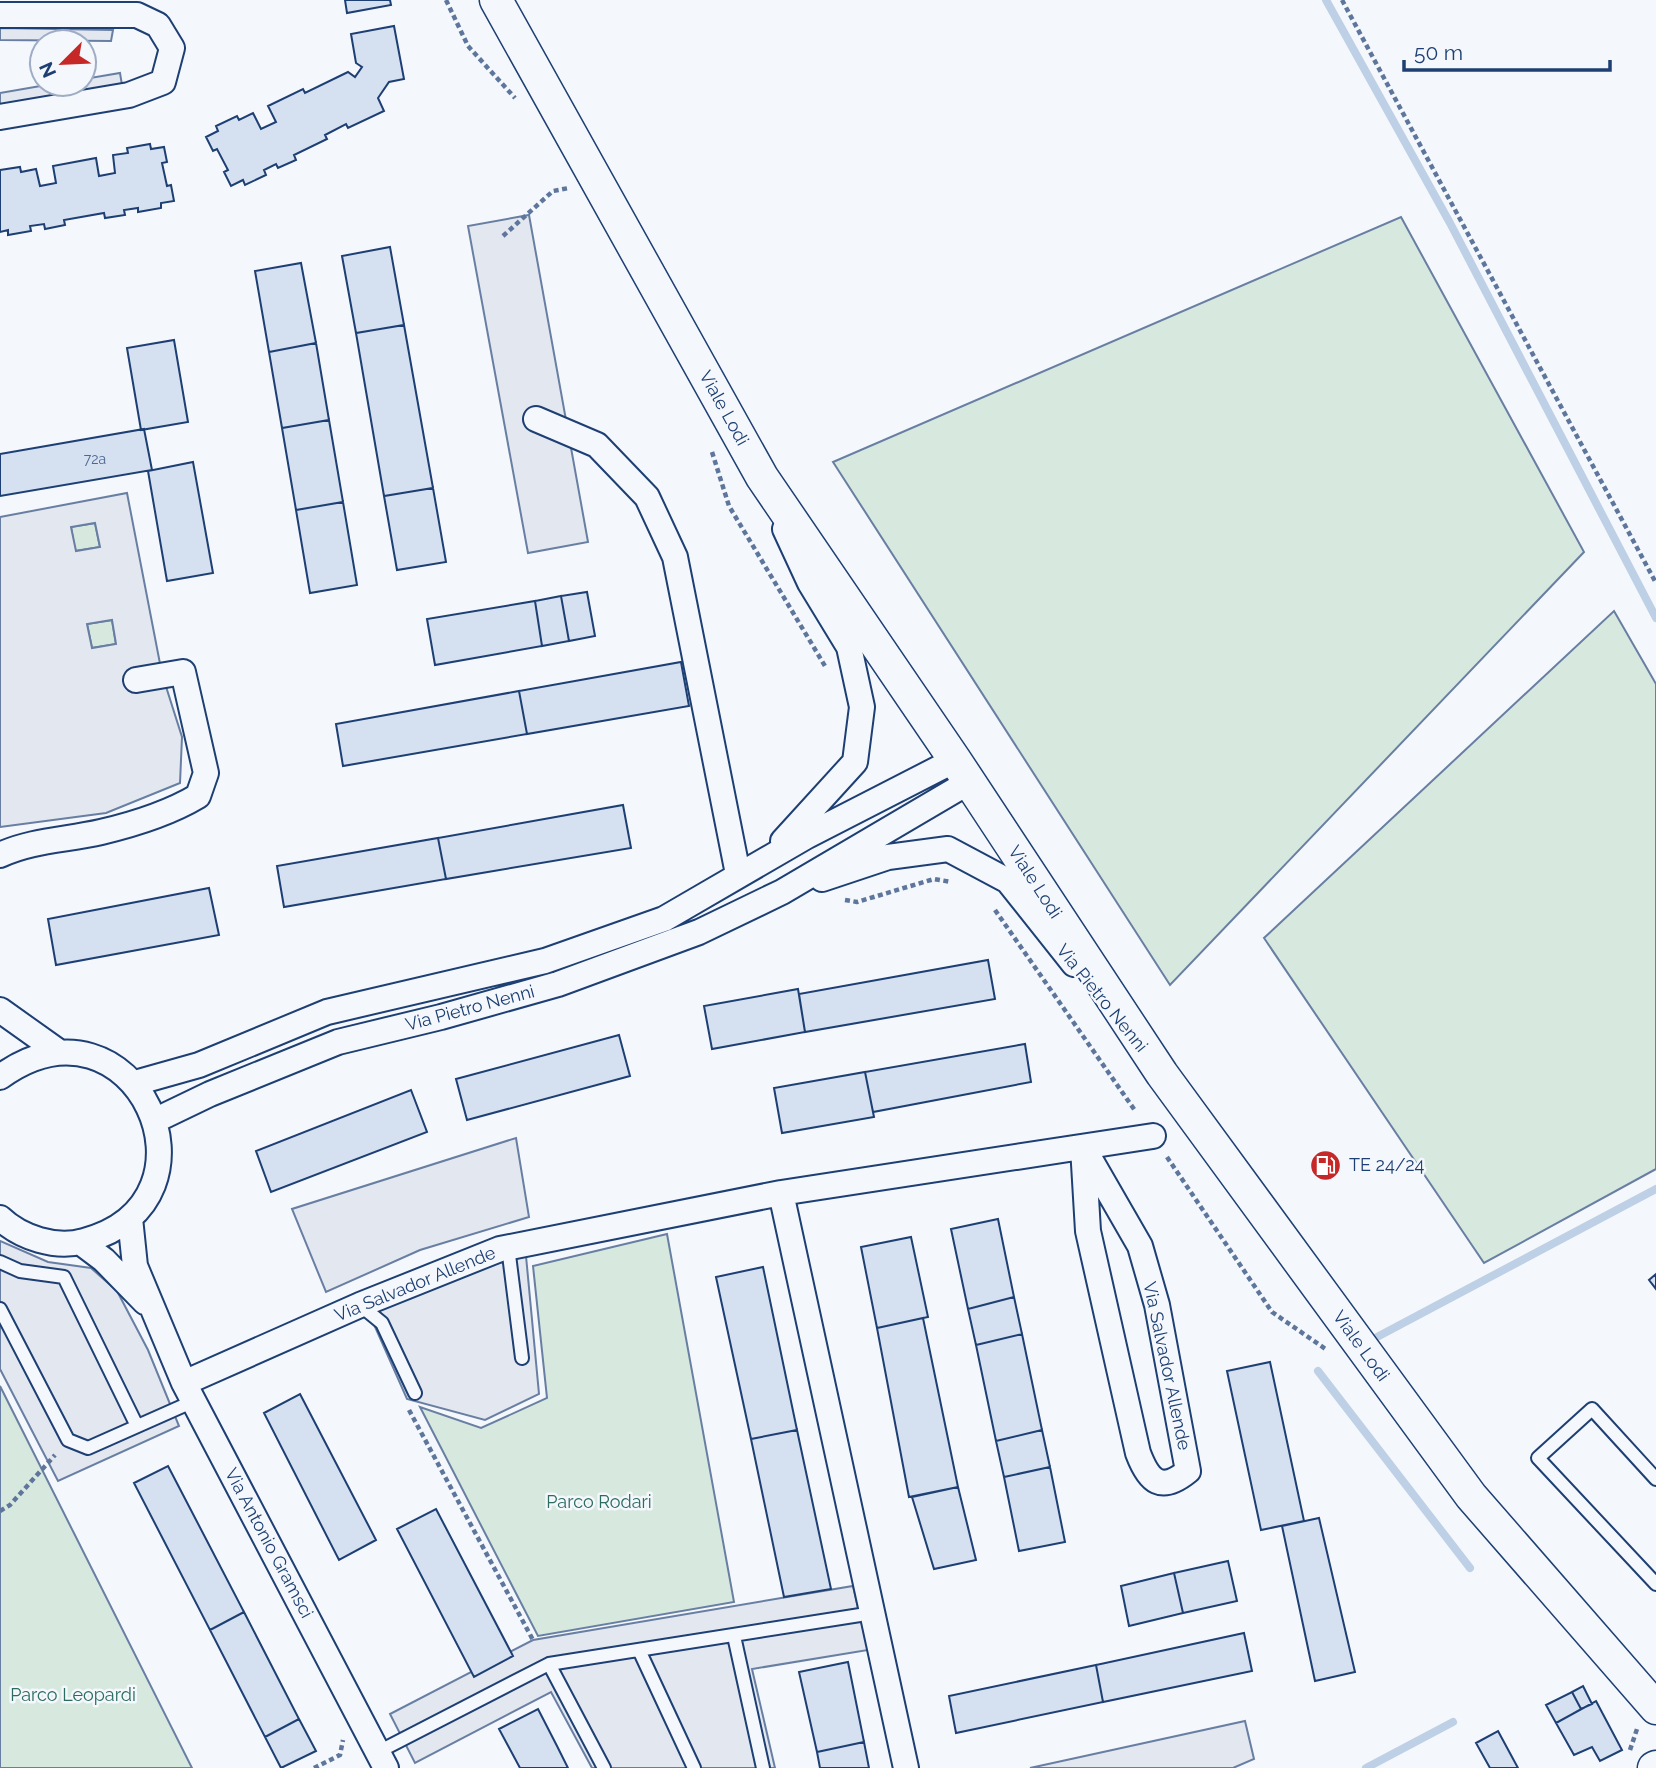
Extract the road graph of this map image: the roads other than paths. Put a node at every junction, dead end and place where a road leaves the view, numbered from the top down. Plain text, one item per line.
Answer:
1 (496, 0) edge
2 (0, 15) edge
3 (0, 117) edge
4 (536, 419) dead end
5 (762, 477) junction
6 (136, 680) dead end
7 (962, 771) junction
8 (0, 855) edge
9 (768, 857) junction
10 (738, 874) junction
11 (782, 892) junction
12 (0, 1010) edge
13 (59, 1052) junction
14 (1161, 1074) junction
15 (0, 1077) edge
16 (135, 1083) junction
17 (156, 1120) junction
18 (1153, 1136) dead end
19 (1083, 1147) junction
20 (781, 1193) junction
21 (0, 1218) edge
22 (130, 1218) junction
23 (80, 1242) junction
24 (508, 1247) junction
25 (0, 1262) edge
26 (359, 1305) junction
27 (0, 1309) edge
28 (158, 1315) junction
29 (522, 1359) dead end
30 (189, 1392) junction
31 (415, 1393) road end
32 (137, 1426) junction
33 (1656, 1479) edge
34 (1656, 1584) edge
35 (860, 1615) dead end
36 (734, 1636) junction
37 (639, 1650) junction
38 (550, 1664) junction
39 (1656, 1708) edge
40 (382, 1760) edge
41 (604, 1768) edge
42 (694, 1768) edge
43 (762, 1768) edge
44 (906, 1768) edge

1 - 5 street, Viale Lodi
2 - 3 street
4 - 10 street
5 - 7 street, Viale Lodi
5 - 9 street, Via Pietro Nenni
6 - 8 street
7 - 9 street, Via Pietro Nenni
7 - 11 street, Via Pietro Nenni
7 - 14 street, Viale Lodi
9 - 10 street, Via Pietro Nenni
10 - 16 street, Via Pietro Nenni
11 - 14 street, Via Pietro Nenni
11 - 17 street, Via Pietro Nenni
12 - 13 street
13 - 15 street
13 - 16 street
14 - 39 street, Viale Lodi
16 - 17 street
17 - 22 street
18 - 19 street, Via Salvador Allende
19 - 19 street, Via Salvador Allende
19 - 20 street, Via Salvador Allende
20 - 24 street, Via Salvador Allende
20 - 44 street
21 - 23 street
22 - 23 street
22 - 28 street, Via Antonio Gramsci
23 - 28 street, Via Antonio Gramsci
24 - 26 street, Via Salvador Allende
24 - 29 lane
25 - 32 lane
26 - 30 street, Via Salvador Allende
26 - 31 lane
27 - 32 lane
28 - 30 street, Via Antonio Gramsci
30 - 32 lane
30 - 40 street, Via Antonio Gramsci
33 - 34 lane
35 - 36 lane
36 - 37 lane
36 - 43 lane
37 - 38 lane
37 - 42 lane
38 - 40 lane
38 - 41 lane

